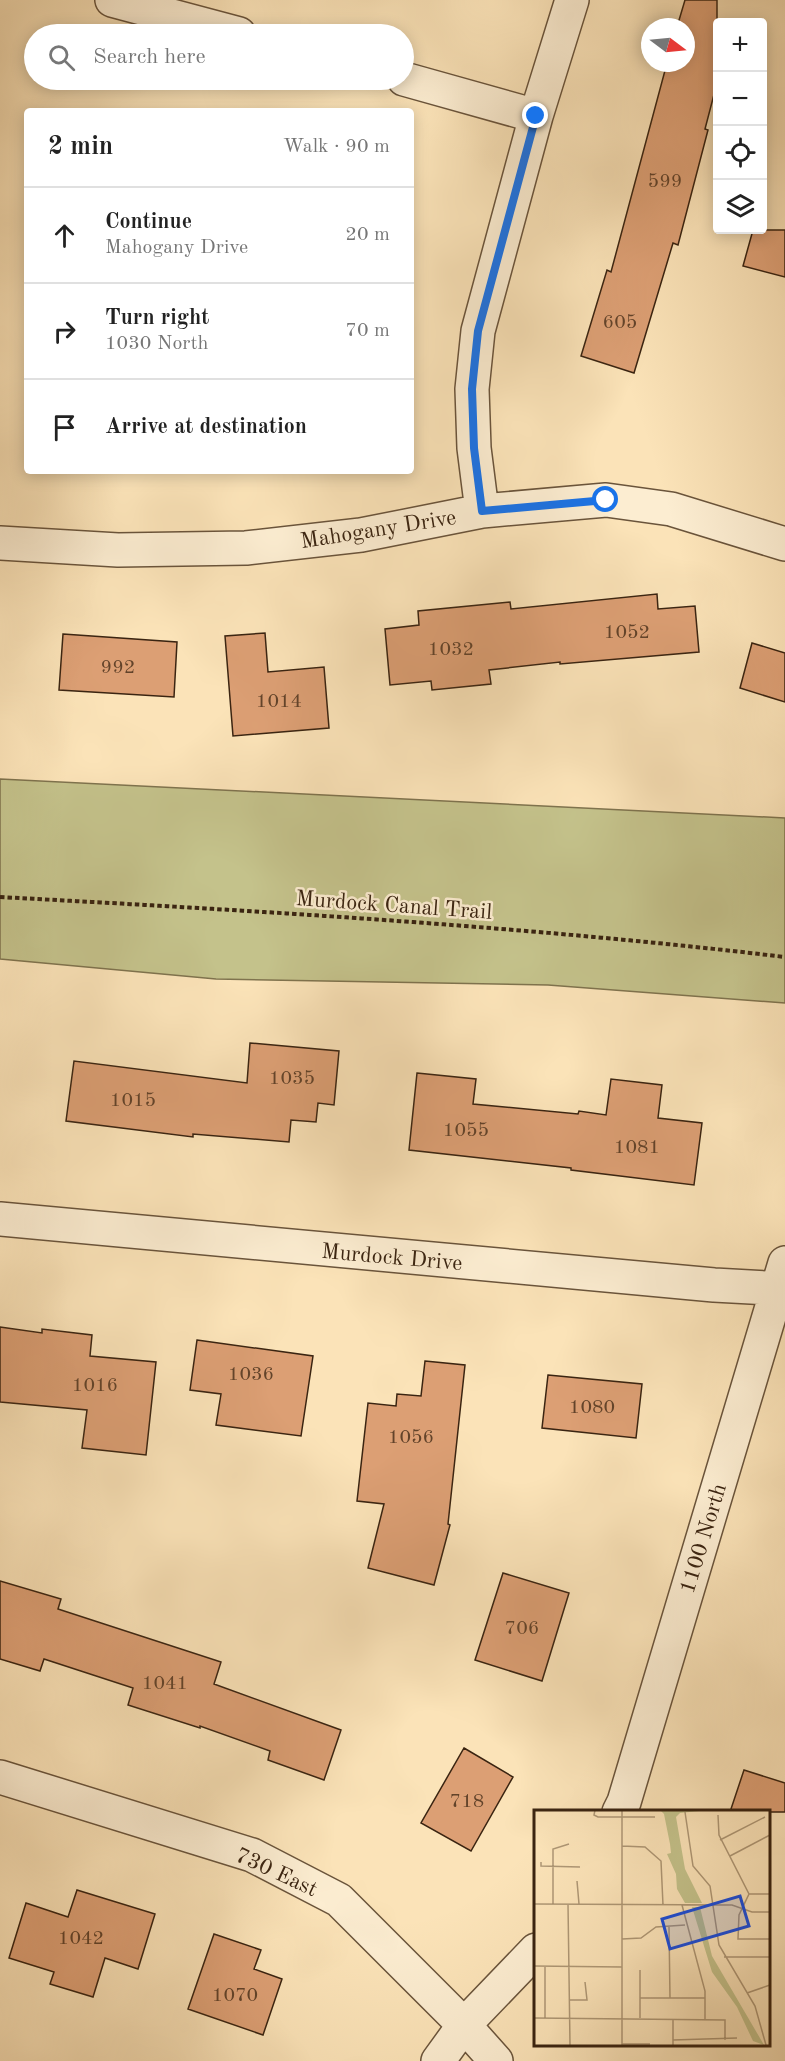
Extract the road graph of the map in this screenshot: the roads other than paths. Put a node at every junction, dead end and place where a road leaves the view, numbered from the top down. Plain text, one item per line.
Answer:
1 (112, 0) edge
2 (572, 0) edge
3 (202, 24) edge
4 (414, 83) edge
5 (536, 116) junction
6 (482, 511) junction
7 (0, 543) edge
8 (785, 544) edge
9 (0, 1219) edge
10 (782, 1280) edge
11 (0, 1777) edge
12 (620, 1810) edge
13 (534, 1952) edge
14 (464, 2025) junction
15 (438, 2061) edge
16 (496, 2061) edge

1 - 3 street
2 - 5 street
4 - 5 street
5 - 6 street
6 - 7 street, Mahogany Drive
6 - 8 street, Mahogany Drive
9 - 10 street, Murdock Drive
10 - 12 street, 1100 North
11 - 14 street, 730 East
13 - 14 street
14 - 15 street
14 - 16 street, 730 East

